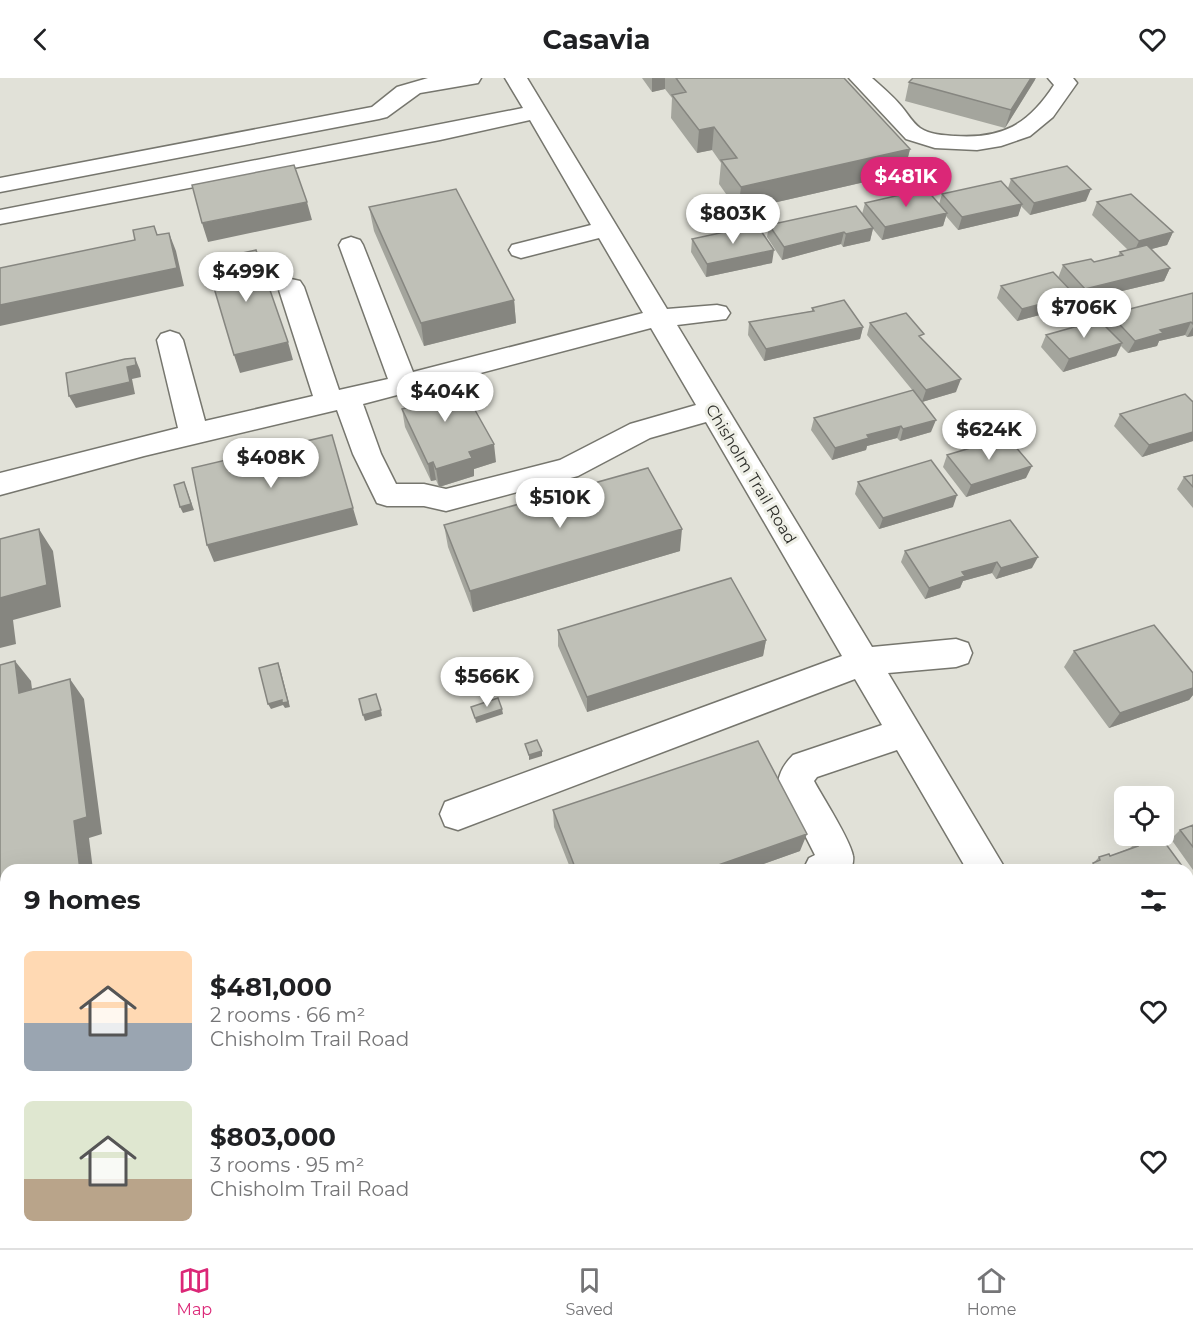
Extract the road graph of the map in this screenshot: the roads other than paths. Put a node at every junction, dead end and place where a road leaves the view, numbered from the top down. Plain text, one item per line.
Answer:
1 (470, 78) edge
2 (516, 78) edge
3 (860, 78) edge
4 (1059, 78) edge
5 (537, 112) junction
6 (0, 185) edge
7 (0, 217) edge
8 (606, 229) junction
9 (351, 245) dead end
10 (521, 250) dead end
11 (291, 287) dead end
12 (717, 313) dead end
13 (658, 318) junction
14 (170, 340) dead end
15 (404, 384) junction
16 (338, 400) junction
17 (713, 410) junction
18 (194, 434) junction
19 (0, 484) edge
20 (956, 653) dead end
21 (863, 662) junction
22 (905, 732) junction
23 (458, 814) dead end
24 (834, 864) edge
25 (983, 864) edge

1 - 6 street
2 - 5 street, Chisholm Trail Road
3 - 4 street
5 - 7 street
5 - 8 street, Chisholm Trail Road
8 - 10 street
8 - 13 street, Chisholm Trail Road
9 - 15 street
11 - 16 street
12 - 13 street
13 - 15 street
13 - 17 street, Chisholm Trail Road
14 - 18 street
15 - 16 street
16 - 17 street
16 - 18 street
17 - 21 street, Chisholm Trail Road
18 - 19 street
20 - 21 street
21 - 22 street, Chisholm Trail Road
21 - 23 street
22 - 24 street
22 - 25 street, Chisholm Trail Road

